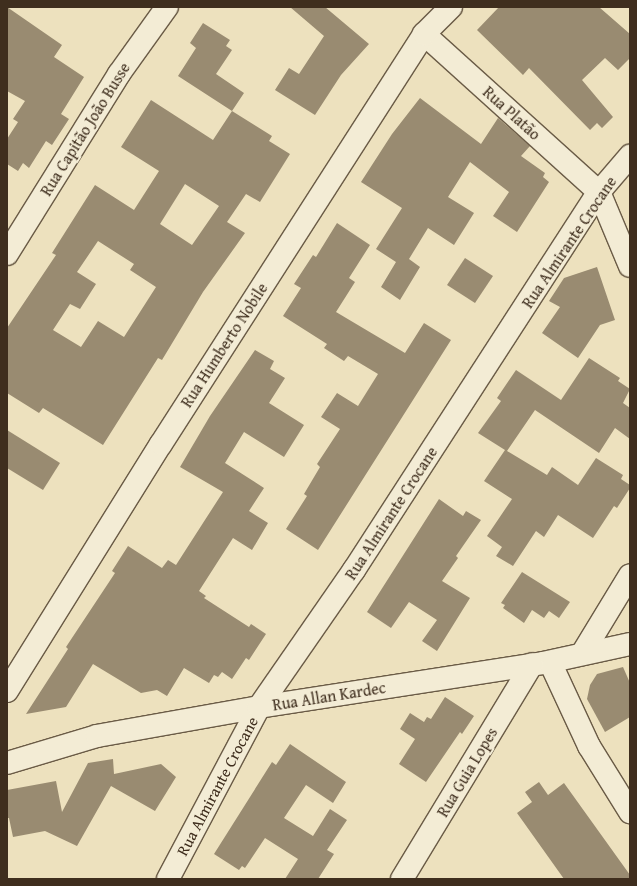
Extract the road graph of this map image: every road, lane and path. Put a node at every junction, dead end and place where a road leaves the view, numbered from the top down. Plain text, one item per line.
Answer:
1 (167, 7) edge
2 (451, 7) edge
3 (424, 34) junction
4 (630, 156) edge
5 (599, 192) junction
6 (7, 254) edge
7 (630, 266) edge
8 (630, 575) edge
9 (630, 644) edge
10 (582, 654) junction
11 (541, 663) junction
12 (7, 691) edge
13 (259, 707) junction
14 (7, 763) edge
15 (630, 812) edge
16 (168, 879) edge
17 (402, 879) edge

1 - 6 street, Rua Capitão João Busse
2 - 3 street, Rua Humberto Nobile
3 - 5 street, Rua Platão
3 - 12 street, Rua Humberto Nobile
4 - 5 street, Rua Almirante Crocane
5 - 7 street
5 - 13 street, Rua Almirante Crocane
8 - 10 street
9 - 10 street, Rua Allan Kardec
10 - 11 street, Rua Allan Kardec
11 - 13 street, Rua Allan Kardec
11 - 15 street
11 - 17 street, Rua Guia Lopes
13 - 14 street, Rua Allan Kardec
13 - 16 street, Rua Almirante Crocane

